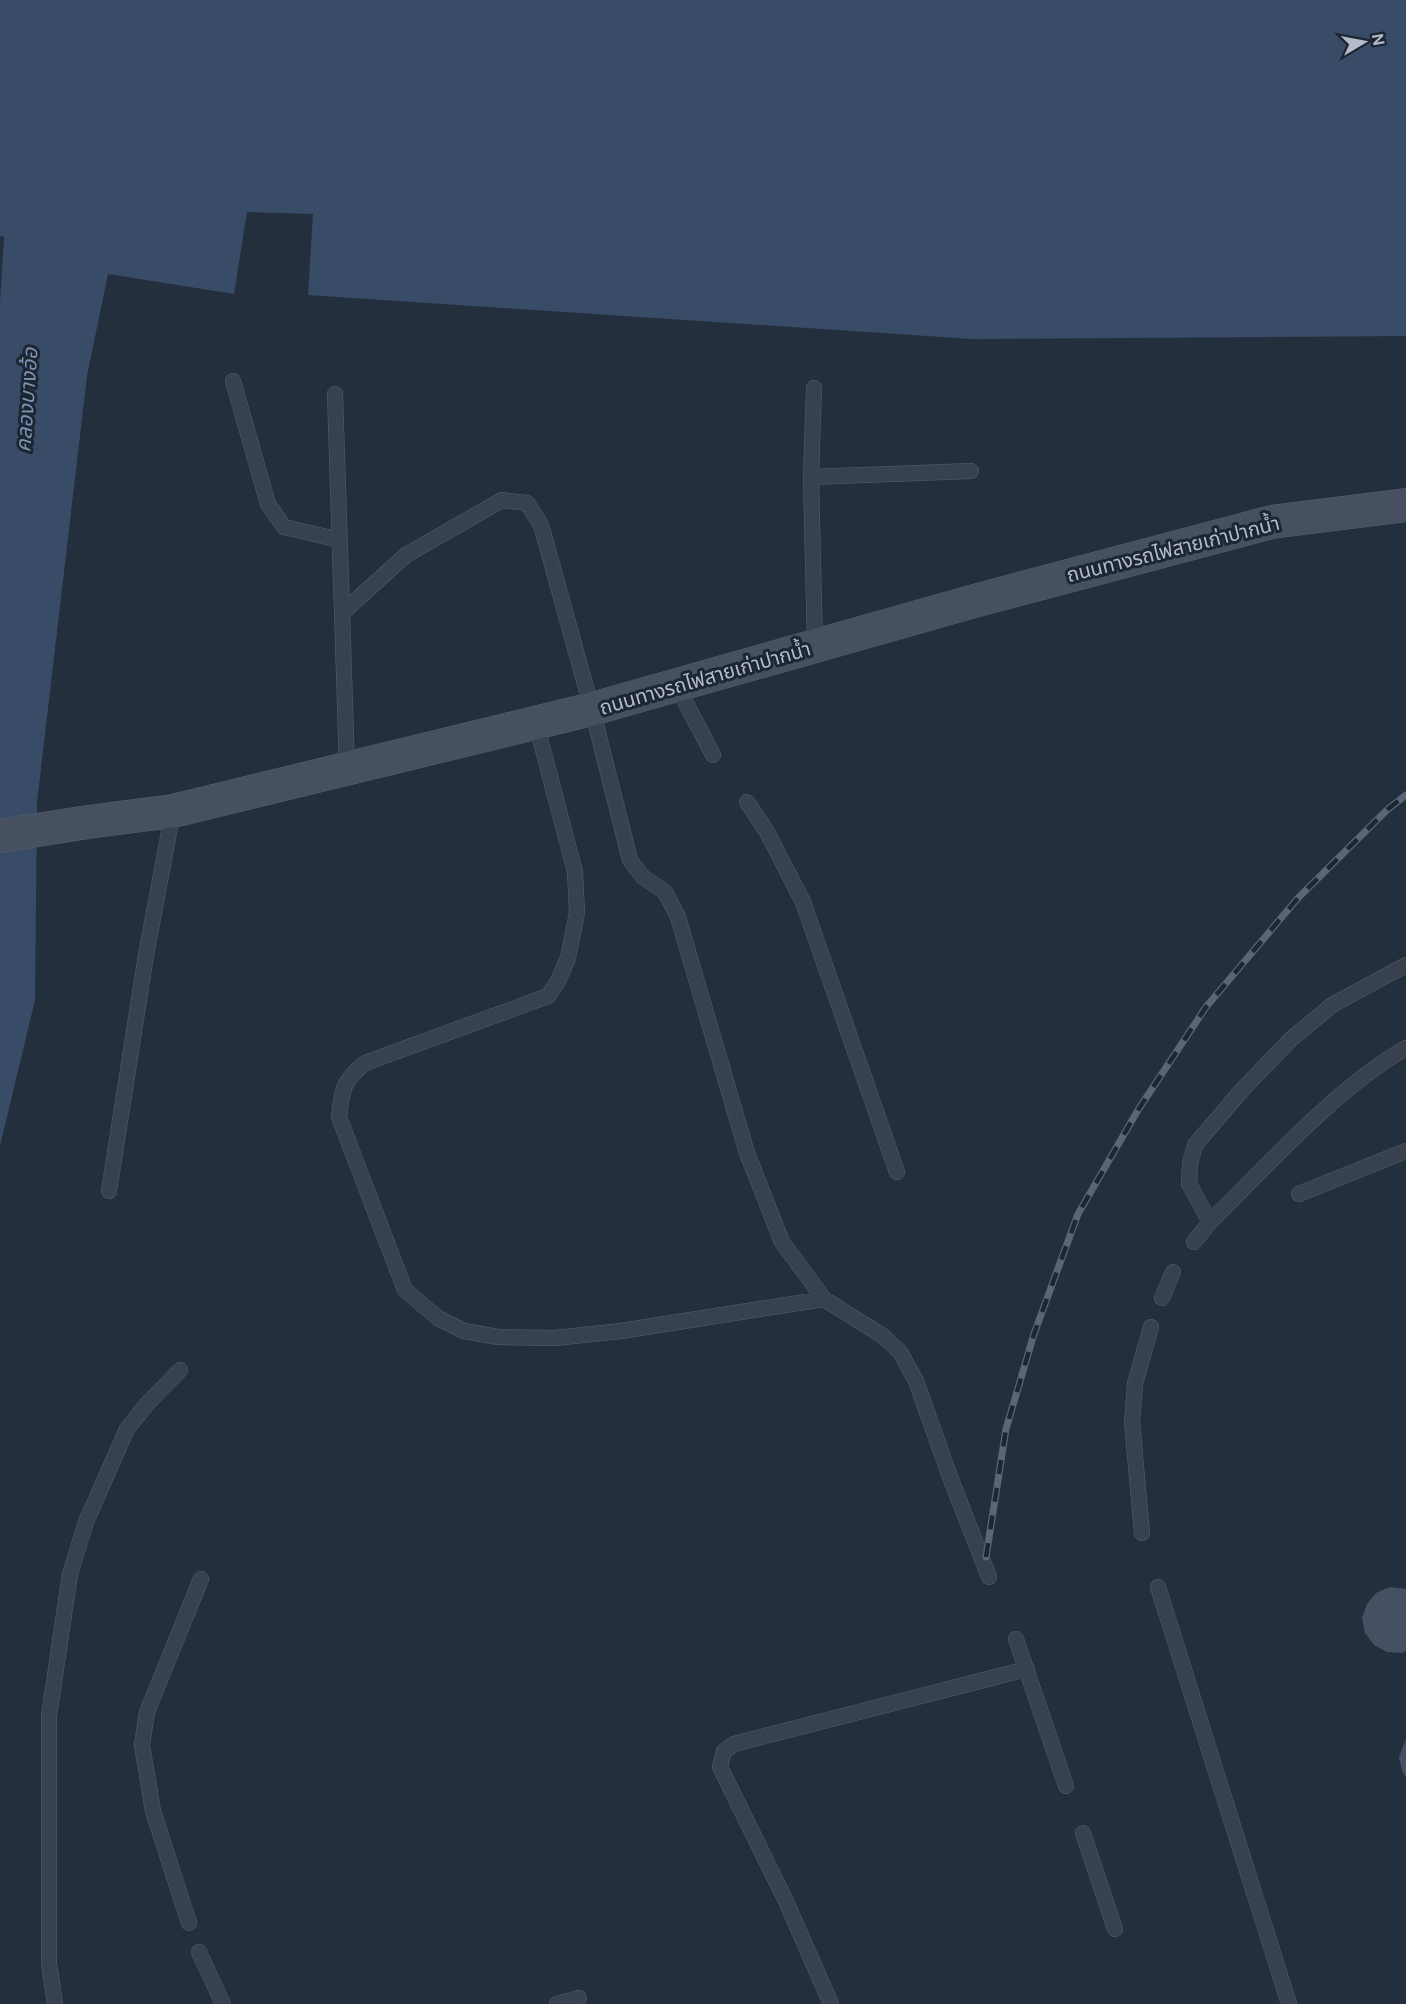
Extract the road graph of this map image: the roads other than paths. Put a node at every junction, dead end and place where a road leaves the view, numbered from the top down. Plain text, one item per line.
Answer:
1 (233, 381) dead end
2 (814, 388) dead end
3 (335, 394) dead end
4 (971, 471) dead end
5 (811, 477) junction
6 (1406, 505) edge
7 (340, 540) junction
8 (342, 613) junction
9 (815, 647) junction
10 (677, 686) junction
11 (592, 709) junction
12 (537, 723) junction
13 (713, 755) dead end
14 (347, 768) junction
15 (747, 802) dead end
16 (172, 811) junction
17 (0, 836) edge
18 (1406, 965) edge
19 (1406, 1048) edge
20 (1406, 1151) edge
21 (897, 1172) dead end
22 (109, 1191) dead end
23 (1299, 1194) dead end
24 (1210, 1222) junction
25 (1194, 1242) dead end
26 (1173, 1272) dead end
27 (1162, 1298) dead end
28 (824, 1299) junction
29 (1151, 1327) dead end
30 (180, 1370) dead end
31 (1142, 1533) dead end
32 (989, 1577) dead end
33 (201, 1579) dead end
34 (1158, 1587) dead end
35 (1016, 1639) dead end
36 (1027, 1669) junction
37 (1066, 1786) dead end
38 (1083, 1833) dead end
39 (189, 1923) dead end
40 (1115, 1929) dead end
41 (199, 1952) dead end
42 (579, 1998) dead end
43 (55, 2004) edge
44 (223, 2004) edge
45 (557, 2004) edge
46 (831, 2004) edge
47 (1289, 2004) edge

1 - 7 lane
2 - 5 lane
3 - 7 lane
4 - 5 lane
5 - 9 lane
6 - 9 main road, ถนนทางรถไฟสายเก่าปากน้ำ
7 - 8 lane
8 - 11 lane
8 - 14 lane
9 - 10 main road, ถนนทางรถไฟสายเก่าปากน้ำ
10 - 11 main road, ถนนทางรถไฟสายเก่าปากน้ำ
10 - 13 lane
11 - 12 main road, ถนนทางรถไฟสายเก่าปากน้ำ
11 - 28 lane
12 - 14 main road, ถนนทางรถไฟสายเก่าปากน้ำ
12 - 28 lane
14 - 16 main road, ถนนทางรถไฟสายเก่าปากน้ำ
15 - 21 lane
16 - 17 main road, ถนนทางรถไฟสายเก่าปากน้ำ
16 - 22 lane
18 - 24 lane
19 - 24 lane
20 - 23 lane
24 - 25 lane
26 - 27 lane
28 - 32 lane
29 - 31 lane
30 - 43 lane
33 - 39 lane
34 - 47 lane
35 - 36 lane
36 - 37 lane
36 - 46 lane
38 - 40 lane
41 - 44 lane
42 - 45 lane

